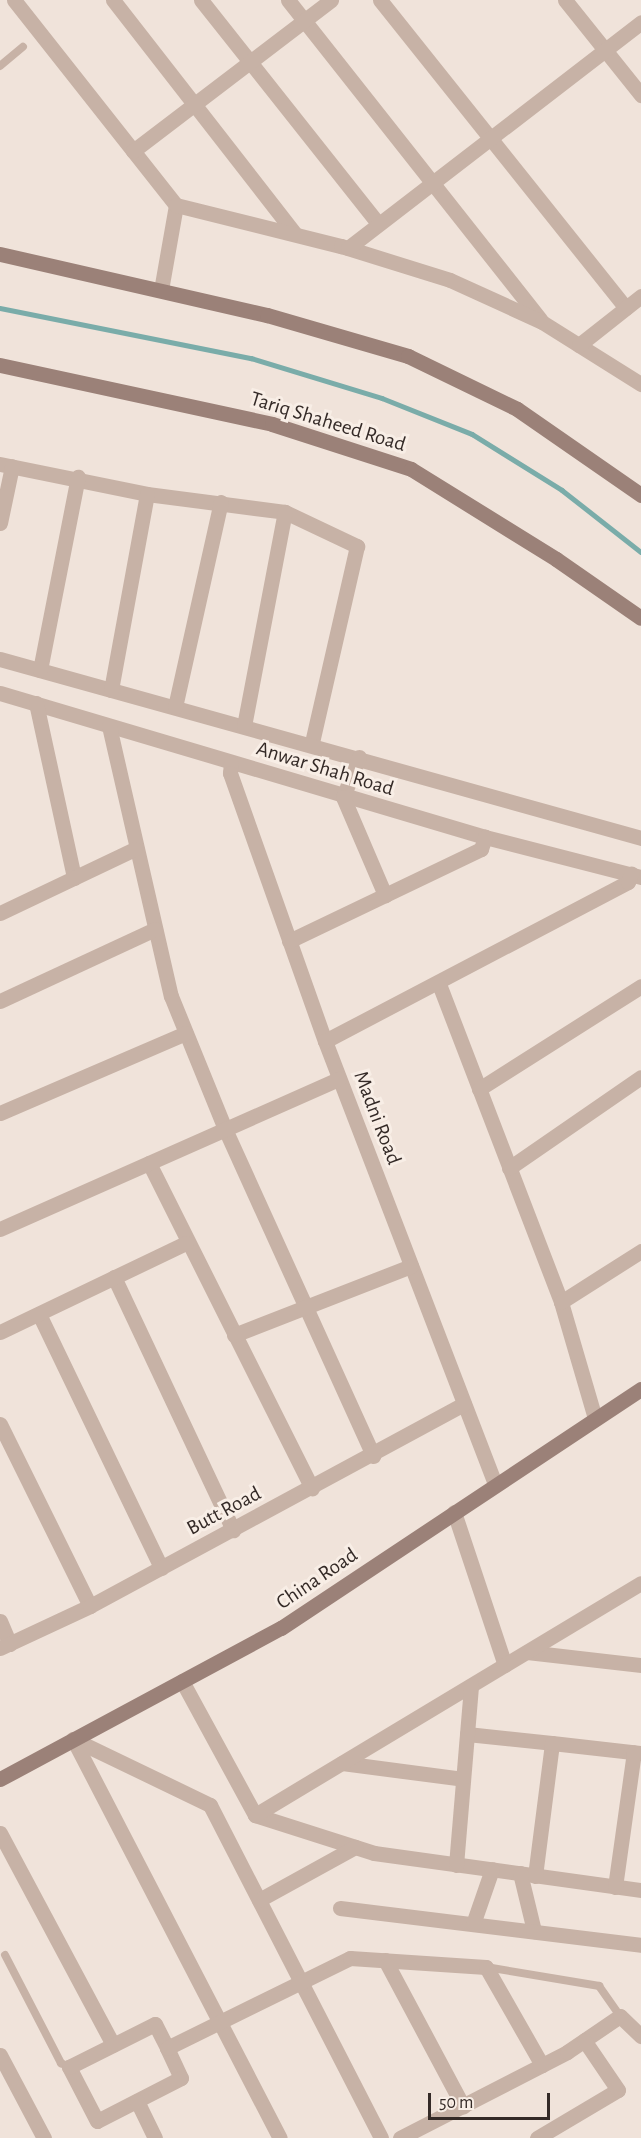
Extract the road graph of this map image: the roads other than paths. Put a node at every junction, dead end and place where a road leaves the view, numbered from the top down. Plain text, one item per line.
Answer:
1 (14, 0) edge
2 (113, 0) edge
3 (201, 0) edge
4 (288, 0) edge
5 (331, 0) edge
6 (380, 0) edge
7 (565, 0) edge
8 (304, 21) junction
9 (641, 22) edge
10 (23, 47) dead end
11 (605, 51) junction
12 (250, 61) junction
13 (0, 66) edge
14 (641, 95) edge
15 (194, 104) junction
16 (489, 140) junction
17 (133, 151) junction
18 (428, 182) junction
19 (176, 205) junction
20 (378, 223) junction
21 (295, 234) junction
22 (348, 248) junction
23 (0, 254) edge
24 (160, 290) junction
25 (641, 296) edge
26 (626, 308) junction
27 (542, 322) junction
28 (579, 345) junction
29 (0, 365) edge
30 (641, 384) edge
31 (6, 465) edge
32 (78, 477) junction
33 (147, 494) junction
34 (641, 495) edge
35 (220, 502) junction
36 (285, 513) junction
37 (0, 523) edge
38 (641, 618) edge
39 (0, 659) edge
40 (40, 670) junction
41 (111, 690) junction
42 (0, 693) edge
43 (36, 703) junction
44 (176, 707) junction
45 (110, 726) junction
46 (244, 726) junction
47 (312, 743) junction
48 (359, 758) junction
49 (231, 763) junction
50 (343, 797) junction
51 (485, 837) junction
52 (641, 838) edge
53 (135, 849) junction
54 (636, 875) edge
55 (74, 878) junction
56 (385, 895) junction
57 (0, 913) edge
58 (155, 929) junction
59 (289, 941) junction
60 (439, 984) junction
61 (641, 986) edge
62 (0, 1001) edge
63 (186, 1033) junction
64 (325, 1041) junction
65 (641, 1077) edge
66 (339, 1079) junction
67 (479, 1089) junction
68 (0, 1113) edge
69 (225, 1129) junction
70 (149, 1163) junction
71 (509, 1168) junction
72 (0, 1229) edge
73 (186, 1242) junction
74 (641, 1251) edge
75 (411, 1266) junction
76 (114, 1277) junction
77 (561, 1302) junction
78 (305, 1308) junction
79 (39, 1314) junction
80 (0, 1332) edge
81 (234, 1335) junction
82 (641, 1389) edge
83 (464, 1404) junction
84 (595, 1418) junction
85 (0, 1424) edge
86 (373, 1456) junction
87 (495, 1484) junction
88 (312, 1488) junction
89 (454, 1512) junction
90 (233, 1530) junction
91 (161, 1568) junction
92 (640, 1584) edge
93 (90, 1605) junction
94 (0, 1621) edge
95 (5, 1646) edge
96 (527, 1652) junction
97 (504, 1665) junction
98 (641, 1665) edge
99 (182, 1681) junction
100 (471, 1686) junction
101 (467, 1734) junction
102 (73, 1739) junction
103 (552, 1743) junction
104 (637, 1752) edge
105 (342, 1763) junction
106 (0, 1779) edge
107 (463, 1779) junction
108 (255, 1815) junction
109 (0, 1833) edge
110 (355, 1847) junction
111 (456, 1864) junction
112 (492, 1869) junction
113 (528, 1874) junction
114 (615, 1887) junction
115 (641, 1890) edge
116 (259, 1900) junction
117 (340, 1908) dead end
118 (473, 1924) junction
119 (534, 1931) junction
120 (641, 1945) edge
121 (5, 1955) dead end
122 (385, 1960) junction
123 (486, 1967) junction
124 (301, 1983) junction
125 (620, 2016) junction
126 (220, 2022) junction
127 (641, 2036) edge
128 (584, 2040) junction
129 (113, 2045) junction
130 (167, 2048) junction
131 (0, 2055) edge
132 (542, 2065) junction
133 (69, 2067) junction
134 (137, 2101) junction
135 (464, 2106) junction
136 (44, 2138) edge
137 (155, 2138) edge
138 (280, 2138) edge
139 (381, 2138) edge
140 (400, 2138) edge
141 (537, 2138) edge

1 - 17 street
2 - 15 street
3 - 12 street
4 - 8 street
5 - 8 street
6 - 16 street
7 - 11 street
8 - 12 street
8 - 18 street
9 - 11 street
10 - 13 lane
11 - 14 street
11 - 16 street
12 - 15 street
12 - 20 street
15 - 17 street
15 - 21 street
16 - 18 street
16 - 26 street
17 - 19 street
18 - 20 street
18 - 27 street
19 - 21 street
19 - 24 street
20 - 22 street
21 - 22 street
22 - 27 street
23 - 24 main road
24 - 34 main road
25 - 26 street
26 - 28 street
27 - 28 street
28 - 30 street
29 - 38 main road, Tariq Shaheed Road
31 - 32 street
31 - 37 street
32 - 33 street
32 - 40 street
33 - 35 street
33 - 41 street
35 - 36 street
35 - 44 street
36 - 46 street
36 - 47 street
39 - 40 street, Anwar Shah Road
40 - 41 street, Anwar Shah Road
41 - 44 street, Anwar Shah Road
42 - 43 street, Anwar Shah Road
43 - 45 street, Anwar Shah Road
43 - 55 street
44 - 46 street, Anwar Shah Road
45 - 49 street, Anwar Shah Road
45 - 53 street
46 - 47 street, Anwar Shah Road
47 - 48 street, Anwar Shah Road
48 - 50 street
48 - 52 street, Anwar Shah Road
49 - 50 street, Anwar Shah Road
49 - 59 street, Madni Road
50 - 51 street, Anwar Shah Road
50 - 56 street
51 - 54 street, Anwar Shah Road
51 - 56 street
53 - 55 street
53 - 58 street
54 - 60 street
55 - 57 street
56 - 59 street
58 - 62 street
58 - 63 street
59 - 64 street, Madni Road
60 - 64 street
60 - 67 street
61 - 67 street
63 - 68 street
63 - 69 street
64 - 66 street, Madni Road
65 - 71 street
66 - 69 street
66 - 75 street, Madni Road
67 - 71 street
69 - 70 street
69 - 78 street
70 - 72 street
70 - 73 street
71 - 77 street
73 - 76 street
73 - 81 street
74 - 77 street
75 - 78 street
75 - 83 street, Madni Road
76 - 79 street
76 - 90 street
77 - 84 street
78 - 81 street
78 - 86 street
79 - 80 street
79 - 91 street
81 - 88 street
82 - 84 main road, China Road
83 - 86 street, Butt Road
83 - 87 street, Madni Road
84 - 87 main road, China Road
85 - 93 street
86 - 88 street, Butt Road
87 - 89 main road, China Road
88 - 90 street, Butt Road
89 - 97 street
89 - 99 main road, China Road
90 - 91 street, Butt Road
91 - 93 street, Butt Road
92 - 96 street
93 - 95 street, Butt Road
94 - 95 street
96 - 97 street
96 - 98 street
97 - 100 street
99 - 102 main road, China Road
99 - 108 street
100 - 101 street
100 - 105 street
101 - 103 street
101 - 107 street
102 - 106 main road, China Road
102 - 116 street
102 - 126 street
103 - 104 street
103 - 113 street
104 - 114 street
105 - 107 street
105 - 108 street
107 - 111 street
108 - 110 street
109 - 129 street
110 - 111 street
110 - 116 street
111 - 112 street
112 - 113 street
112 - 118 street
113 - 114 street
113 - 119 street
114 - 115 street
116 - 124 street
117 - 118 street
118 - 119 street
119 - 120 street
121 - 133 lane
122 - 123 street
122 - 124 street
122 - 135 street
123 - 125 lane
123 - 132 street
124 - 126 street
124 - 139 street
125 - 127 street
125 - 128 street
126 - 130 street
126 - 138 street
128 - 132 street
128 - 141 street
129 - 130 street
129 - 133 street
130 - 134 street
131 - 136 street
132 - 135 street
133 - 134 street
134 - 137 street
135 - 140 street

